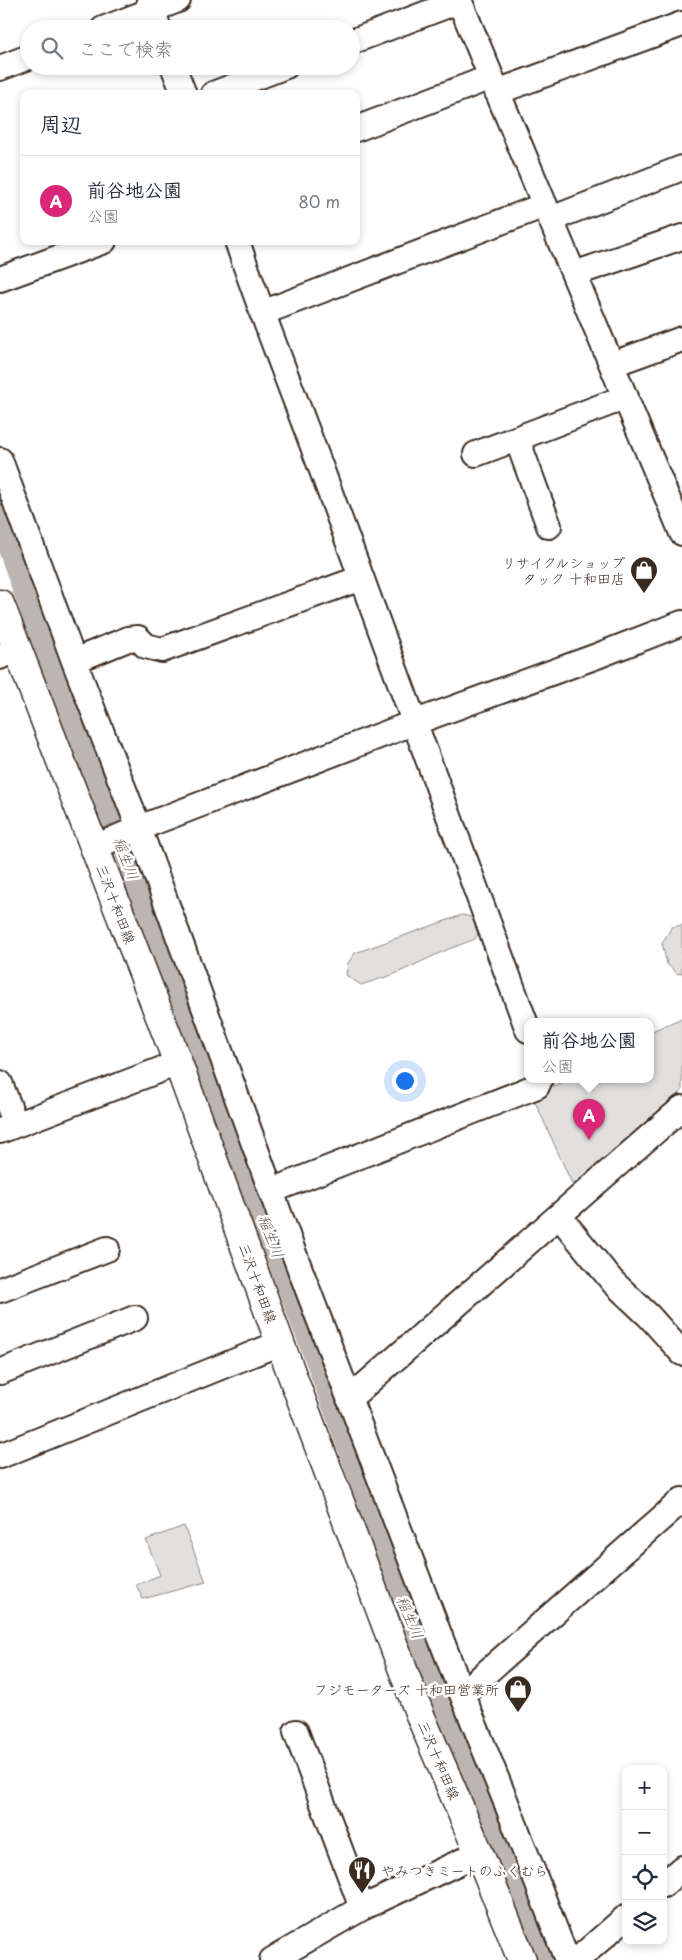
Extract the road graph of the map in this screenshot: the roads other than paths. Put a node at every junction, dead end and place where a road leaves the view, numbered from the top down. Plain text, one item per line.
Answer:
1 (178, 0) edge
2 (459, 0) edge
3 (153, 13) edge
4 (131, 20) edge
5 (682, 24) edge
6 (360, 38) edge
7 (20, 60) edge
8 (0, 68) edge
9 (177, 75) edge
10 (263, 75) edge
11 (494, 85) junction
12 (182, 90) edge
13 (223, 90) edge
14 (360, 128) edge
15 (682, 168) edge
16 (548, 212) junction
17 (682, 237) edge
18 (93, 245) edge
19 (238, 245) edge
20 (574, 274) junction
21 (0, 279) edge
22 (262, 314) junction
23 (682, 339) edge
24 (613, 364) junction
25 (626, 397) junction
26 (517, 439) junction
27 (476, 454) dead end
28 (0, 460) edge
29 (549, 526) dead end
30 (682, 533) edge
31 (361, 578) junction
32 (0, 604) edge
33 (682, 623) edge
34 (8, 652) edge
35 (74, 661) junction
36 (413, 723) junction
37 (136, 830) junction
38 (103, 844) junction
39 (524, 1019) edge
40 (178, 1063) junction
41 (538, 1083) edge
42 (0, 1084) edge
43 (682, 1108) edge
44 (8, 1128) edge
45 (271, 1191) junction
46 (559, 1216) junction
47 (107, 1249) dead end
48 (0, 1290) edge
49 (135, 1318) dead end
50 (280, 1344) junction
51 (682, 1354) edge
52 (0, 1372) edge
53 (349, 1399) junction
54 (0, 1456) edge
55 (682, 1500) edge
56 (462, 1694) junction
57 (296, 1732) dead end
58 (479, 1853) junction
59 (682, 1868) edge
60 (667, 1881) edge
61 (362, 1908) junction
62 (622, 1920) edge
63 (272, 1960) edge
64 (522, 1960) edge
65 (566, 1960) edge
66 (576, 1960) edge

1 - 3 street
2 - 6 street
2 - 11 street
3 - 4 street
5 - 11 street
7 - 8 street
9 - 12 street
10 - 13 street
11 - 14 street
11 - 16 street
15 - 16 street
16 - 20 street
16 - 22 street
17 - 20 street
18 - 21 street
19 - 22 street
20 - 24 street
22 - 31 street
23 - 24 street
24 - 25 street
25 - 26 street
25 - 30 street
26 - 27 street
26 - 29 street
28 - 35 street
31 - 35 street
31 - 36 street
32 - 34 main road, 三沢十和田線
33 - 36 street
34 - 38 main road, 三沢十和田線
35 - 37 street
36 - 37 street
36 - 39 street
37 - 38 street
37 - 45 street
38 - 40 main road, 三沢十和田線
40 - 44 street
40 - 50 main road, 三沢十和田線
41 - 45 street
42 - 44 street
43 - 46 street
45 - 53 street
46 - 51 street
46 - 53 street
47 - 48 street
49 - 52 street
50 - 54 street
50 - 58 main road, 三沢十和田線
53 - 56 street
55 - 56 street
56 - 65 street
57 - 61 street
58 - 61 street
58 - 64 main road, 三沢十和田線
59 - 60 street
61 - 63 street
62 - 66 street

